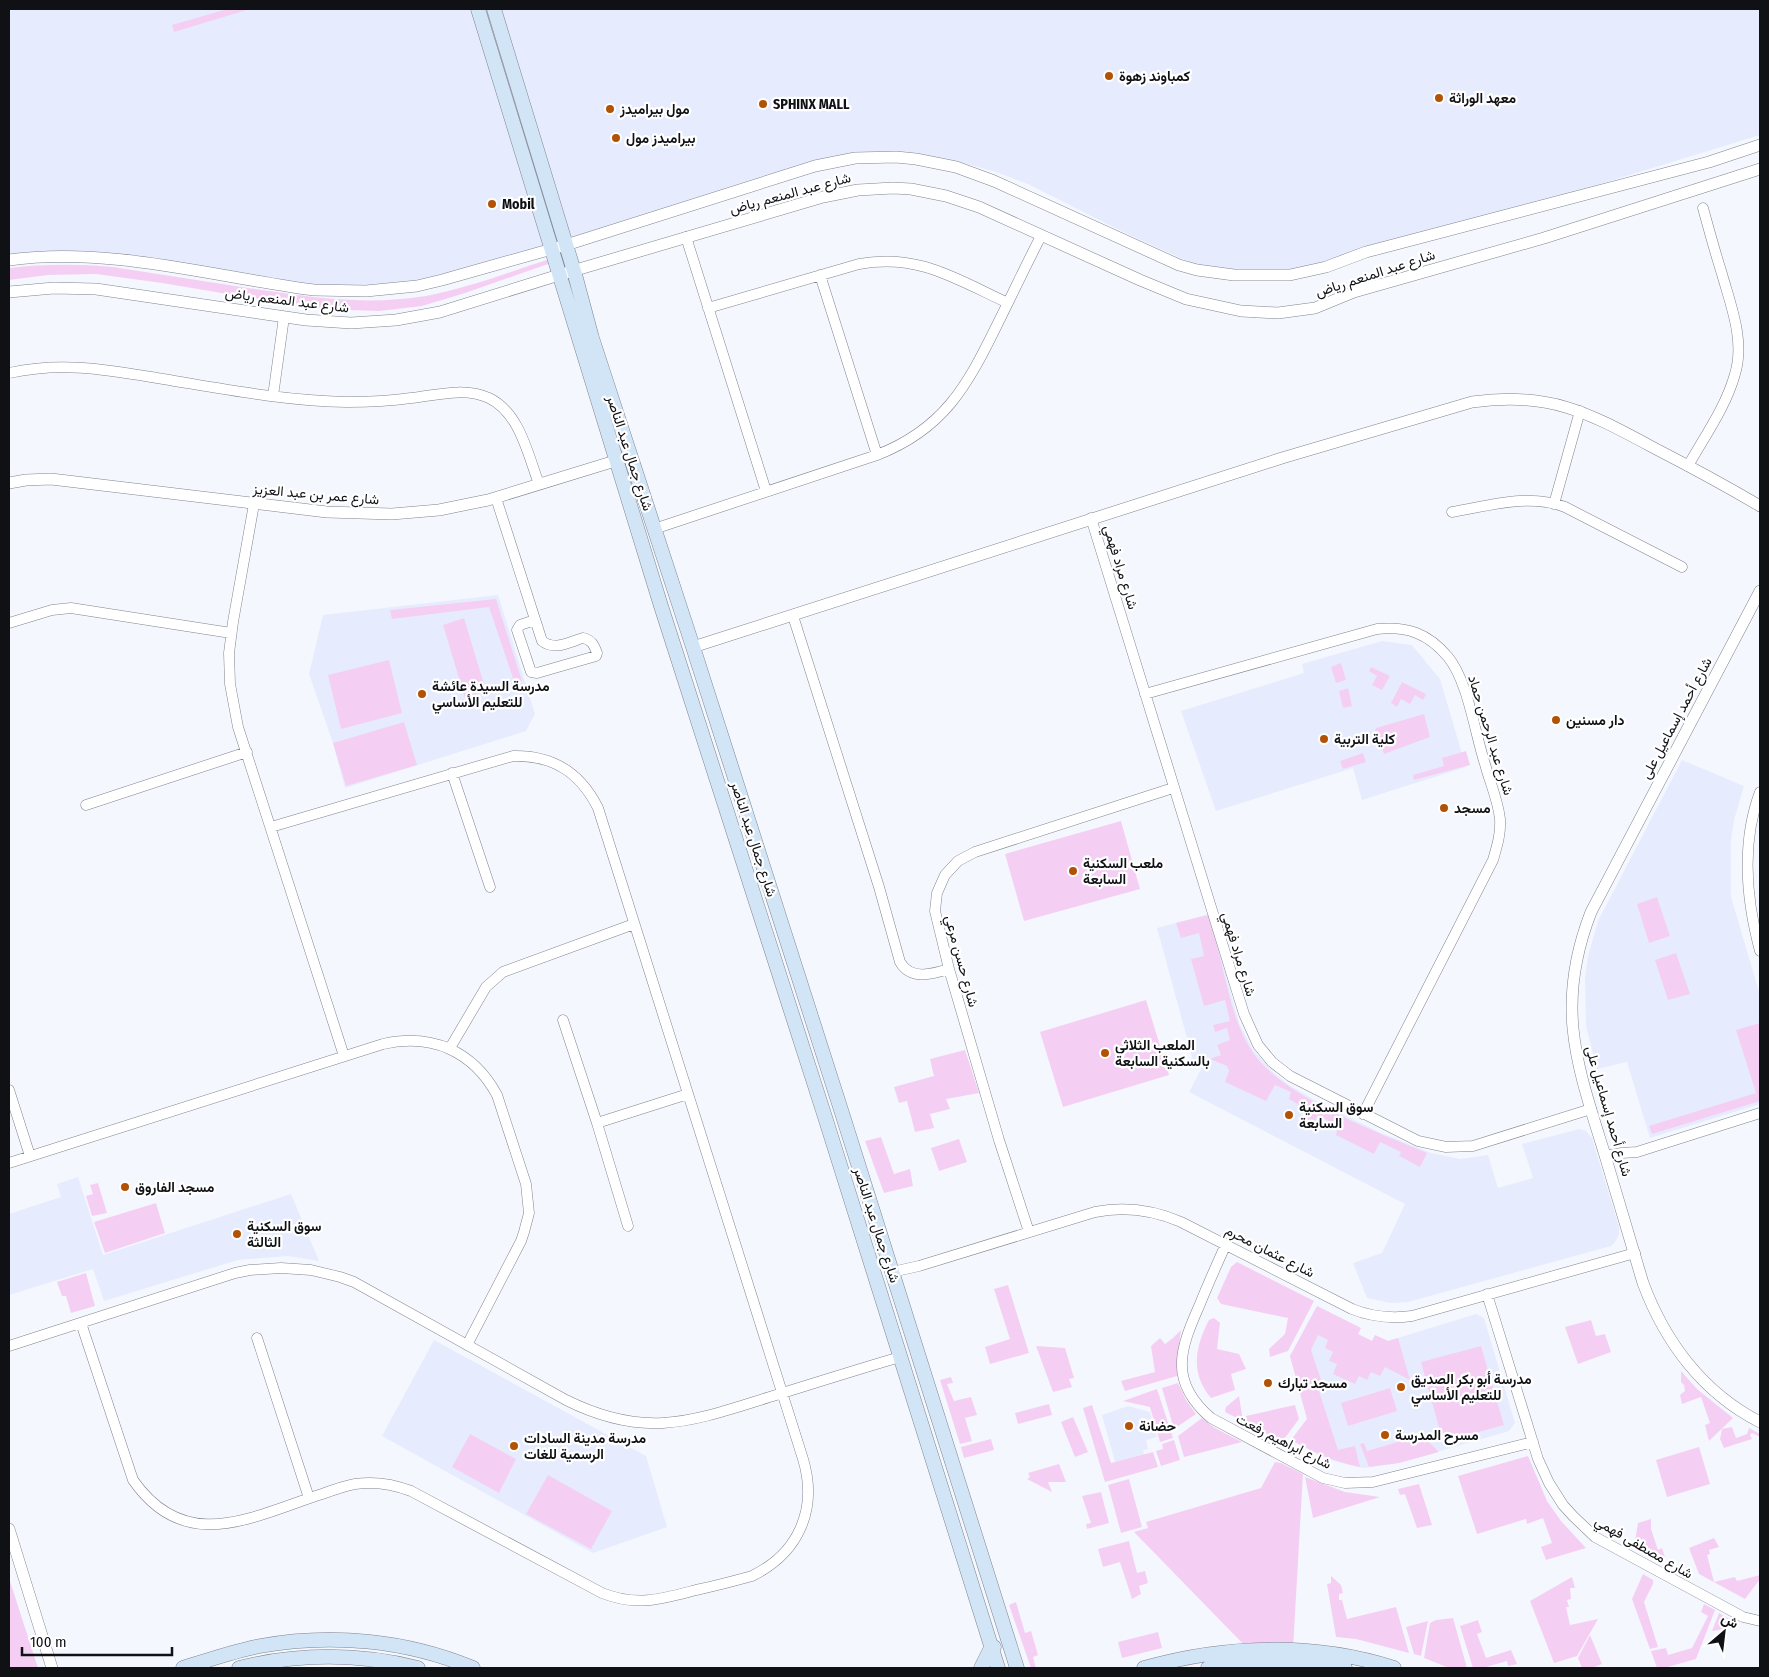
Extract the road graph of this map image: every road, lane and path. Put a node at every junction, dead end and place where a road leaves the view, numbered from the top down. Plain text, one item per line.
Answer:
1 (478, 9) edge
2 (494, 9) edge
3 (1760, 146) edge
4 (1708, 162) junction
5 (1760, 170) edge
6 (1716, 184) junction
7 (1703, 208) dead end
8 (1041, 236) junction
9 (686, 237) junction
10 (566, 245) junction
11 (550, 248) junction
12 (9, 260) edge
13 (574, 271) junction
14 (559, 275) junction
15 (820, 275) junction
16 (9, 292) edge
17 (1008, 303) junction
18 (708, 308) junction
19 (284, 317) junction
20 (9, 373) edge
21 (273, 396) junction
22 (1580, 411) junction
23 (877, 455) junction
24 (615, 461) junction
25 (1688, 466) junction
26 (9, 483) edge
27 (539, 484) junction
28 (766, 492) junction
29 (496, 498) junction
30 (254, 504) junction
31 (1554, 504) junction
32 (1760, 506) edge
33 (1452, 512) dead end
34 (1091, 518) junction
35 (654, 529) junction
36 (1682, 567) dead end
37 (1760, 591) edge
38 (793, 616) junction
39 (535, 620) junction
40 (9, 622) edge
41 (231, 633) junction
42 (693, 647) junction
43 (1145, 694) junction
44 (247, 752) junction
45 (452, 773) junction
46 (1173, 788) junction
47 (1760, 792) edge
48 (86, 804) dead end
49 (271, 827) junction
50 (490, 887) dead end
51 (634, 924) junction
52 (1760, 951) edge
53 (949, 969) junction
54 (563, 1020) dead end
55 (450, 1048) junction
56 (344, 1056) junction
57 (9, 1090) edge
58 (688, 1094) junction
59 (1591, 1109) junction
60 (842, 1113) junction
61 (1760, 1113) edge
62 (1363, 1114) junction
63 (825, 1117) junction
64 (597, 1123) junction
65 (30, 1156) junction
66 (1606, 1156) junction
67 (9, 1163) edge
68 (628, 1226) dead end
69 (1029, 1232) junction
70 (1226, 1244) junction
71 (1634, 1253) junction
72 (892, 1272) junction
73 (1487, 1294) junction
74 (81, 1322) junction
75 (256, 1338) dead end
76 (468, 1345) junction
77 (9, 1346) edge
78 (900, 1357) junction
79 (782, 1393) junction
80 (1760, 1422) edge
81 (1533, 1442) junction
82 (309, 1498) junction
83 (9, 1529) edge
84 (1760, 1620) edge
85 (1009, 1643) junction
86 (259, 1646) junction
87 (991, 1648) junction
88 (260, 1663) junction
89 (52, 1668) edge
90 (183, 1668) edge
91 (240, 1668) edge
92 (418, 1668) edge
93 (473, 1668) edge
94 (981, 1668) edge
95 (998, 1668) edge
96 (1017, 1668) edge
97 (1144, 1668) edge
98 (1208, 1668) edge
99 (1345, 1668) edge
100 (1394, 1668) edge

1 - 11 main road, شارع جمال عبد الناصر
2 - 10 main road, شارع جمال عبد الناصر
3 - 4 street, شارع عبد المنعم رياض
4 - 6 street
4 - 10 street, شارع عبد المنعم رياض
5 - 6 street, شارع عبد المنعم رياض
6 - 8 street, شارع عبد المنعم رياض
7 - 25 street
8 - 9 street, شارع عبد المنعم رياض
8 - 17 street
9 - 13 street, شارع عبد المنعم رياض
9 - 18 street
10 - 11 street, شارع عبد المنعم رياض
10 - 13 main road, شارع جمال عبد الناصر
11 - 12 street, شارع عبد المنعم رياض
11 - 14 main road, شارع جمال عبد الناصر
13 - 14 street, شارع عبد المنعم رياض
13 - 35 main road, شارع جمال عبد الناصر
14 - 19 street, شارع عبد المنعم رياض
14 - 24 main road, شارع جمال عبد الناصر
15 - 17 street
15 - 18 street
15 - 23 street
16 - 19 street, شارع عبد المنعم رياض
17 - 23 street
18 - 28 street
19 - 21 street
20 - 21 street
21 - 27 street
22 - 25 street
22 - 31 street
22 - 34 street
23 - 28 street
24 - 27 street, شارع عمر بن عبد العزيز
24 - 63 main road, شارع جمال عبد الناصر
25 - 32 street
26 - 30 street, شارع عمر بن عبد العزيز
27 - 29 street, شارع عمر بن عبد العزيز
28 - 35 street
29 - 30 street, شارع عمر بن عبد العزيز
29 - 39 street
30 - 41 street
31 - 33 street
31 - 36 street
34 - 38 street
34 - 43 street, شارع مراد فهمي
35 - 42 main road, شارع جمال عبد الناصر
37 - 59 street, شارع أحمد إسماعيل على
38 - 42 street
38 - 53 street
39 - 39 street
40 - 41 street
41 - 44 street
42 - 60 main road, شارع جمال عبد الناصر
43 - 46 street, شارع مراد فهمي
43 - 62 street, شارع عبد الرحمن حماد
44 - 48 street
44 - 49 street
45 - 49 street
45 - 50 street
45 - 51 street
46 - 53 street, شارع حسن مرعي
46 - 62 street, شارع مراد فهمي
47 - 52 street
49 - 56 street
51 - 55 street
51 - 58 street
53 - 69 street, شارع حسن مرعي
54 - 64 street
55 - 56 street
55 - 76 street
56 - 65 street
57 - 65 street
58 - 64 street
58 - 79 street
59 - 62 street, شارع مراد فهمي
59 - 66 street, شارع أحمد إسماعيل على
60 - 63 main road
60 - 72 main road, شارع جمال عبد الناصر
61 - 66 street
63 - 78 main road, شارع جمال عبد الناصر
64 - 68 street
65 - 67 street
66 - 71 street, شارع أحمد إسماعيل على
69 - 70 street, شارع عثمان محرم
69 - 72 street, شارع عثمان محرم
70 - 73 street, شارع عثمان محرم
70 - 81 street, شارع ابراهيم رفعت
71 - 73 street, شارع عثمان محرم
71 - 80 street, شارع أحمد إسماعيل على
72 - 85 main road, شارع جمال عبد الناصر
73 - 81 street, شارع مصطفى فهمي
74 - 76 street
74 - 77 street
74 - 82 street
75 - 82 street
76 - 79 street
78 - 79 street
78 - 87 main road, شارع جمال عبد الناصر
79 - 82 street
81 - 84 street, شارع مصطفى فهمي
83 - 89 street
85 - 87 main road
85 - 96 main road, شارع جمال عبد الناصر
86 - 88 main road
86 - 90 main road
86 - 93 main road
87 - 94 main road
87 - 95 main road, شارع جمال عبد الناصر
88 - 91 main road
88 - 92 main road
97 - 100 main road
98 - 99 main road

